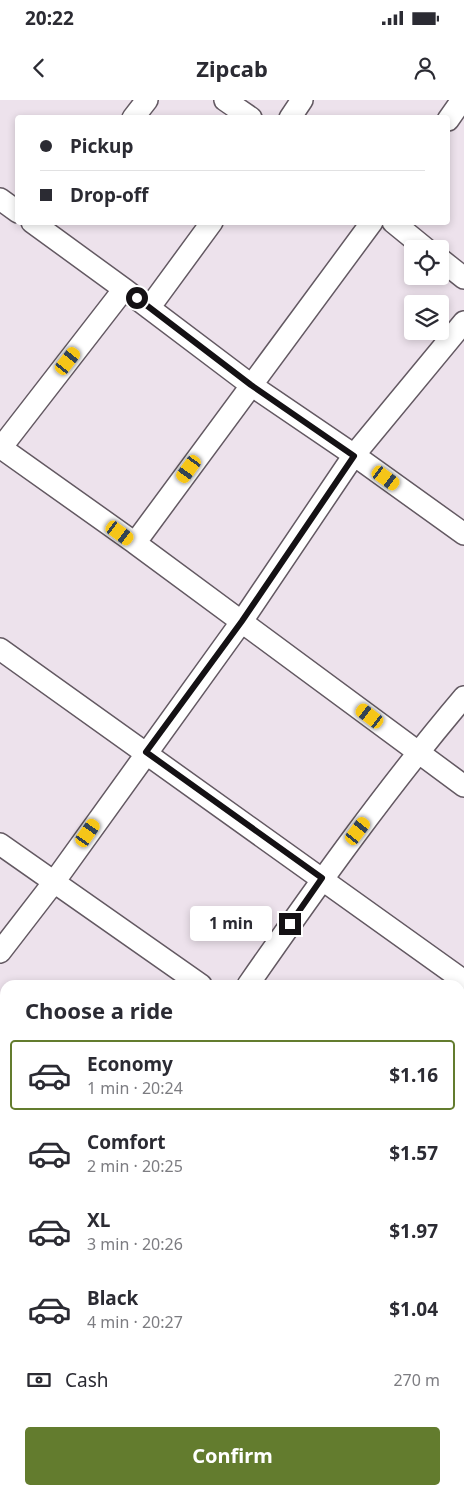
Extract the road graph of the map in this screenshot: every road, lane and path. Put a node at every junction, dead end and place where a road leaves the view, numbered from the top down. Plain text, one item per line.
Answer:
1 (147, 100) edge
2 (225, 100) edge
3 (302, 100) edge
4 (462, 100) edge
5 (135, 115) edge
6 (247, 115) edge
7 (292, 115) edge
8 (450, 117) edge
9 (0, 199) edge
10 (15, 210) edge
11 (210, 225) edge
12 (370, 225) edge
13 (397, 225) edge
14 (44, 226) edge
15 (415, 240) edge
16 (449, 266) edge
17 (464, 278) edge
18 (124, 289) junction
19 (149, 308) junction
20 (464, 322) edge
21 (251, 385) junction
22 (0, 448) edge
23 (354, 456) junction
24 (464, 534) edge
25 (135, 543) junction
26 (242, 621) junction
27 (0, 649) edge
28 (464, 697) edge
29 (146, 752) junction
30 (418, 752) junction
31 (464, 786) edge
32 (0, 844) edge
33 (322, 878) junction
34 (54, 882) junction
35 (0, 952) edge
36 (195, 980) edge
37 (251, 980) edge
38 (463, 980) edge

1 - 5 street
2 - 6 street
3 - 7 street
4 - 8 street
9 - 10 street
11 - 19 street
12 - 21 street
13 - 15 street
14 - 18 street
16 - 17 street
18 - 19 street
18 - 22 street
19 - 21 street
20 - 23 street
21 - 23 street
21 - 25 street
22 - 25 street
23 - 24 street
23 - 26 street
25 - 26 street
26 - 29 street
26 - 30 street
27 - 29 street
28 - 30 street
29 - 33 street
29 - 34 street
30 - 31 street
30 - 33 street
32 - 34 street
33 - 37 street
33 - 38 street
34 - 35 street
34 - 36 street

